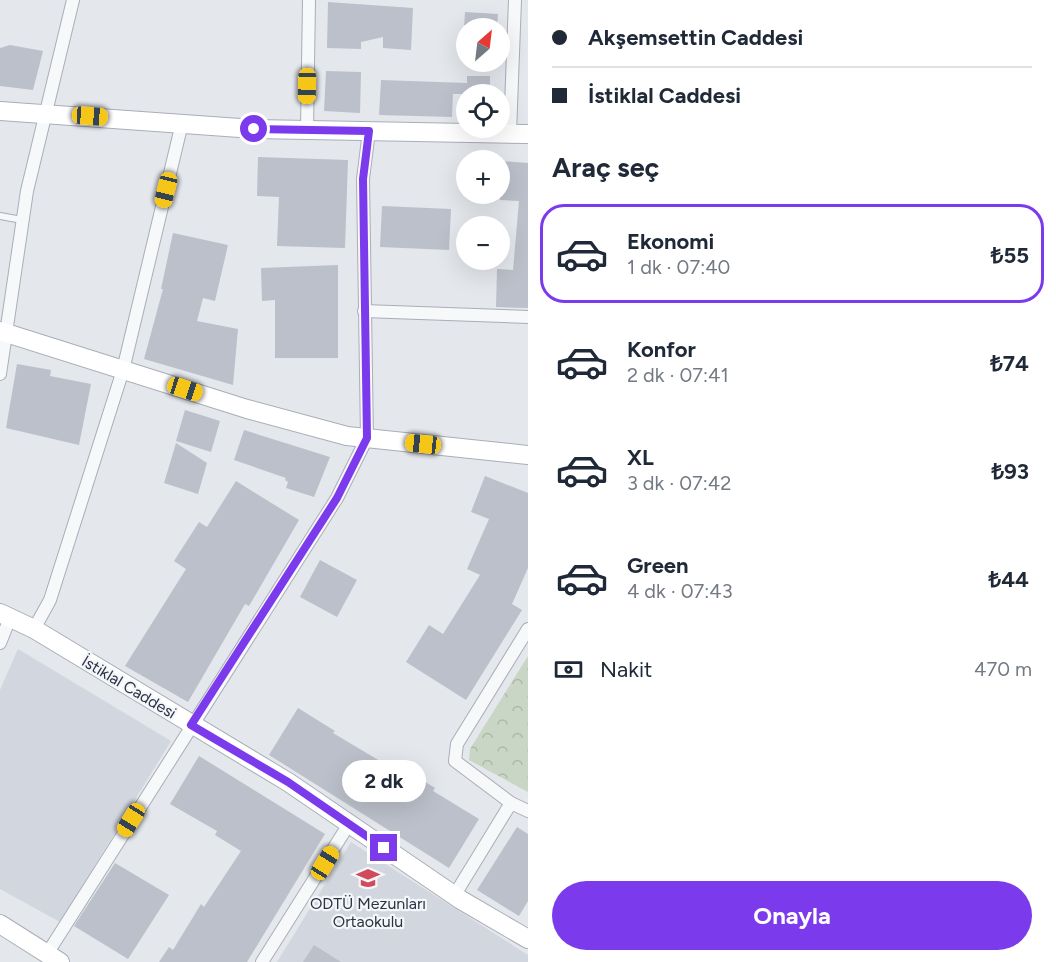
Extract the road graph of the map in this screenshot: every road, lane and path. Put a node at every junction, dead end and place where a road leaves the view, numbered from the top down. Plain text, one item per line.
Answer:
1 (73, 0) edge
2 (309, 0) edge
3 (515, 0) edge
4 (0, 111) edge
5 (44, 113) junction
6 (182, 123) junction
7 (307, 130) junction
8 (369, 131) junction
9 (519, 134) edge
10 (0, 216) edge
11 (22, 220) junction
12 (364, 310) junction
13 (528, 317) edge
14 (3, 332) edge
15 (123, 370) junction
16 (0, 374) edge
17 (367, 438) junction
18 (528, 455) edge
19 (5, 615) edge
20 (34, 629) junction
21 (528, 629) edge
22 (0, 643) edge
23 (191, 725) junction
24 (511, 803) junction
25 (528, 812) edge
26 (349, 824) junction
27 (454, 896) junction
28 (0, 924) edge
29 (528, 939) edge
30 (53, 958) edge
31 (262, 962) edge

1 - 5 street
2 - 7 street
3 - 9 street
4 - 5 street
5 - 6 street
5 - 11 street
6 - 7 street
6 - 15 street
7 - 8 street
8 - 9 street
8 - 12 street
10 - 11 lane
11 - 14 street
12 - 13 street
12 - 17 street
14 - 15 street
14 - 16 street
15 - 17 street
15 - 20 street
17 - 18 street
17 - 23 street
19 - 20 street, İstiklal Caddesi
19 - 22 street
20 - 23 street, İstiklal Caddesi
21 - 24 street
23 - 26 street, İstiklal Caddesi
23 - 30 street
24 - 25 street
24 - 27 street
26 - 27 street, İstiklal Caddesi
26 - 31 street
27 - 29 street, İstiklal Caddesi
28 - 30 street

